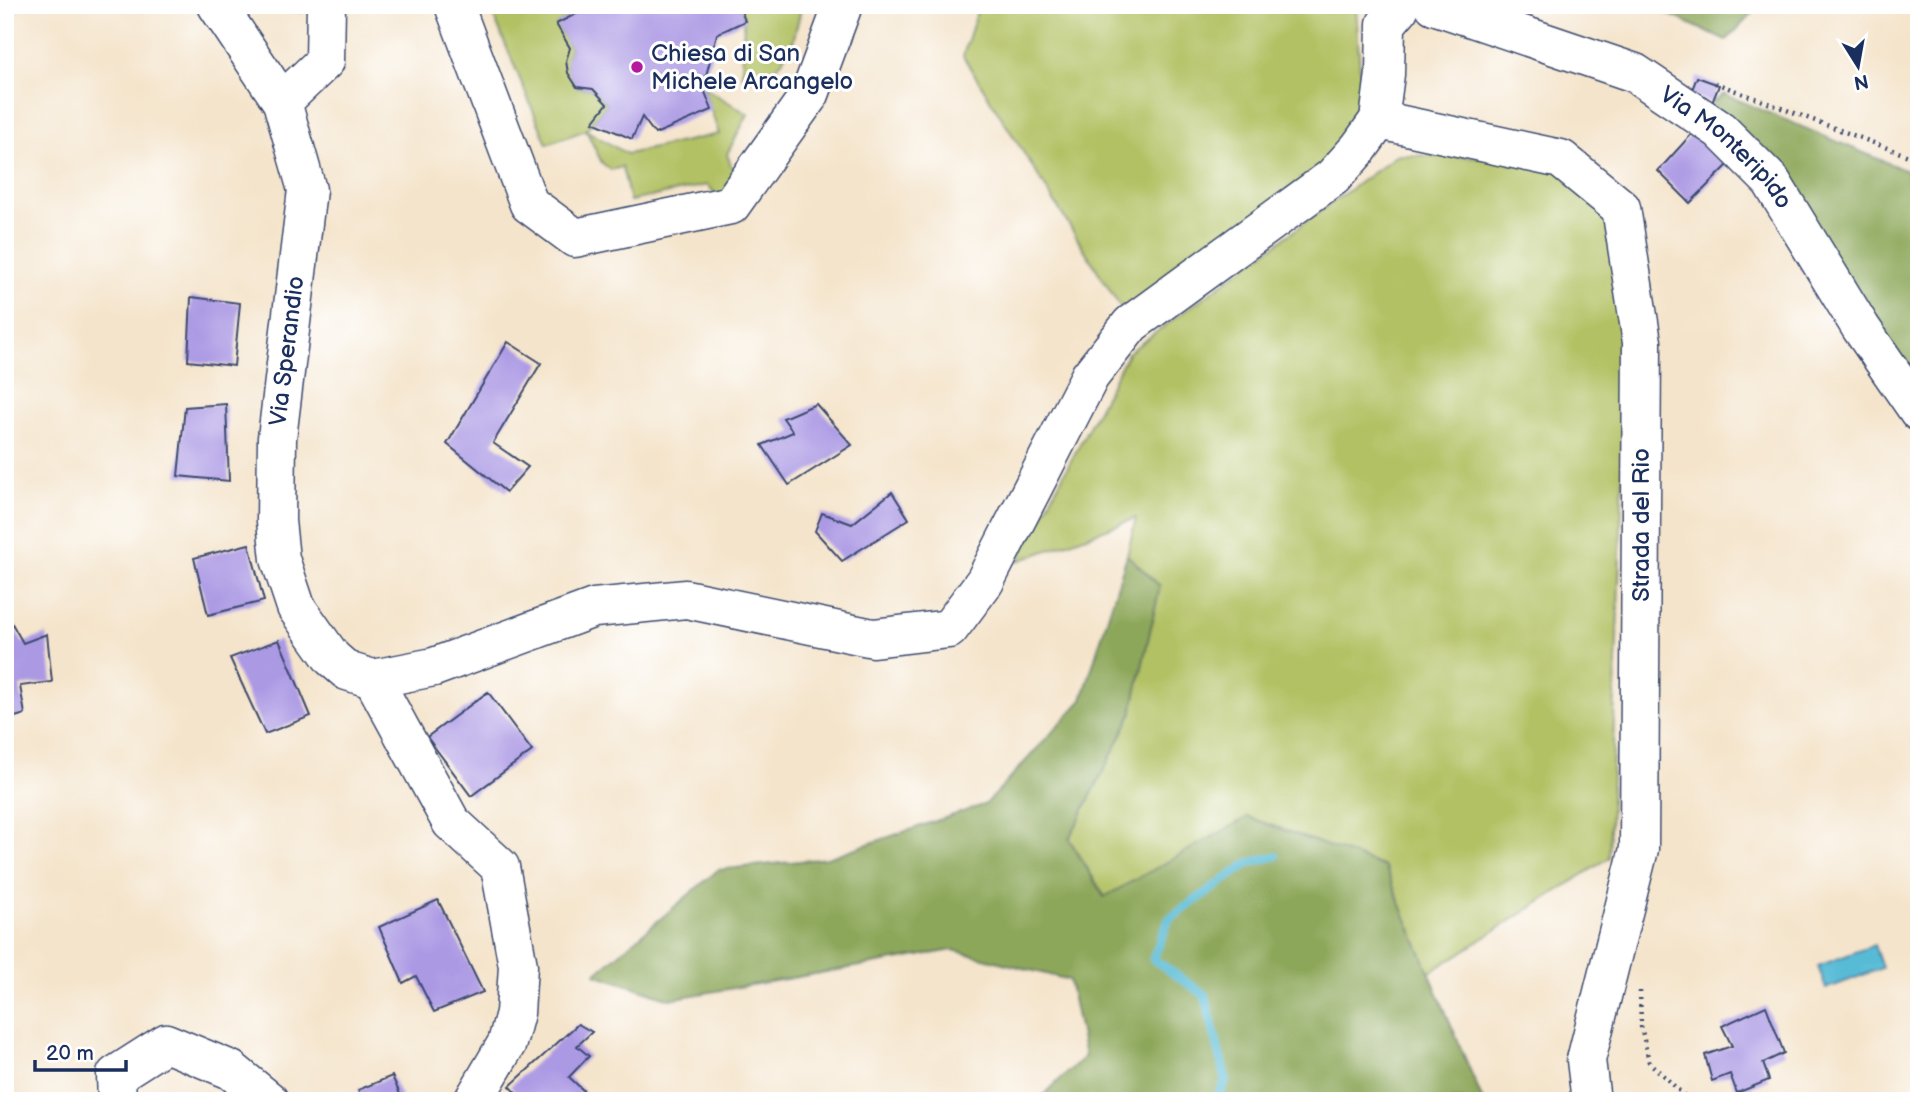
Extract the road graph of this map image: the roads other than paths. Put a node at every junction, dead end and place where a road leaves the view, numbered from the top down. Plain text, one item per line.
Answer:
1 (217, 5) edge
2 (326, 5) edge
3 (454, 5) edge
4 (843, 5) edge
5 (1412, 6) edge
6 (282, 102) junction
7 (1379, 120) junction
8 (1919, 412) edge
9 (373, 679) junction
10 (507, 1043) junction
11 (117, 1101) edge
12 (269, 1101) edge
13 (472, 1101) edge
14 (486, 1101) edge
15 (1591, 1101) edge

1 - 6 street, Via Sperandio
2 - 6 street
3 - 4 street
5 - 7 street
5 - 8 street, Via Monteripido
6 - 9 street, Via Sperandio
7 - 9 street
7 - 15 street, Strada del Rio
9 - 10 street
10 - 13 street
10 - 14 street
11 - 12 street

